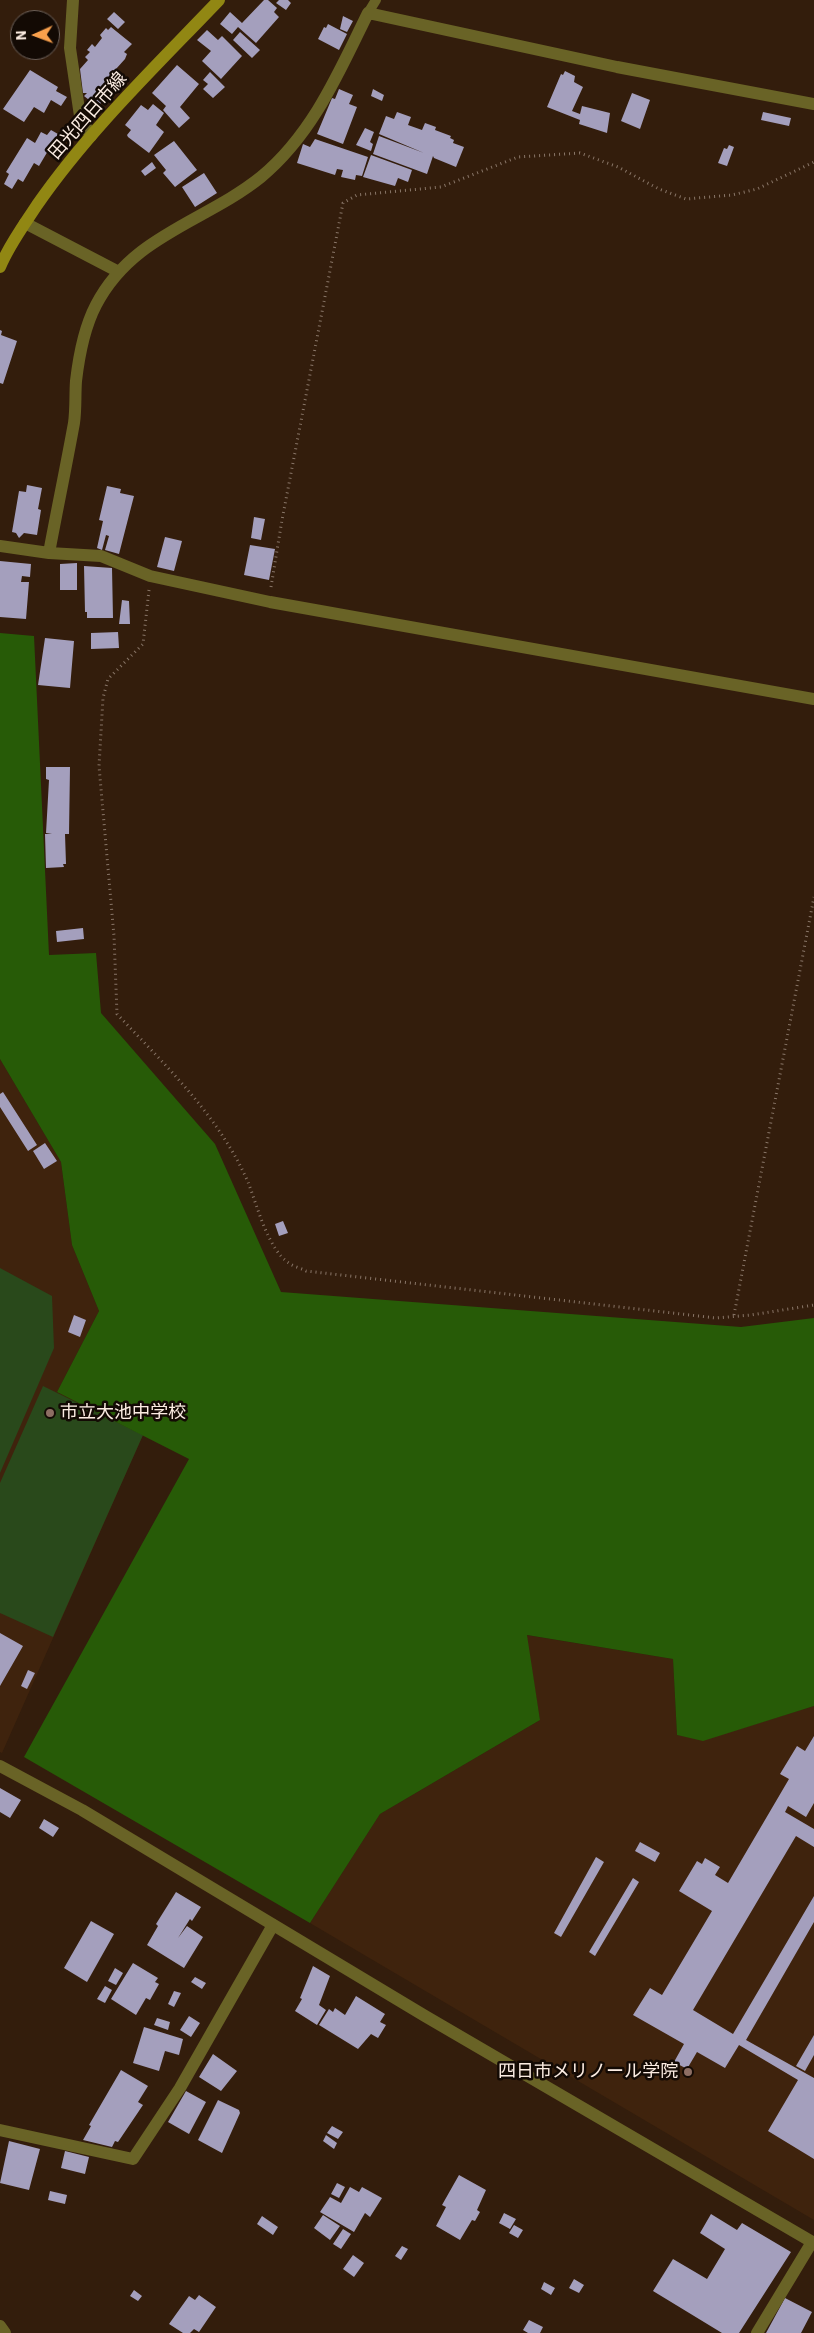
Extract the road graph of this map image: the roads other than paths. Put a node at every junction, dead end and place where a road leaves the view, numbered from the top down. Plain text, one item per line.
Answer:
1 (73, 0) edge
2 (219, 0) edge
3 (376, 0) edge
4 (368, 13) junction
5 (814, 104) edge
6 (91, 136) junction
7 (25, 224) junction
8 (0, 267) edge
9 (117, 271) junction
10 (0, 546) edge
11 (49, 553) junction
12 (814, 699) edge
13 (0, 1766) edge
14 (273, 1925) junction
15 (0, 2130) edge
16 (813, 2242) edge
17 (0, 2326) edge
18 (5, 2333) edge
19 (757, 2333) edge

1 - 6 street
2 - 6 main road, 田光四日市線
3 - 4 lane
4 - 5 street
4 - 9 street
6 - 7 main road, 田光四日市線
7 - 8 main road, 田光四日市線
7 - 9 street
9 - 11 street
10 - 11 street
11 - 12 street
13 - 14 street
14 - 15 street
14 - 16 street
16 - 19 street
17 - 18 street

